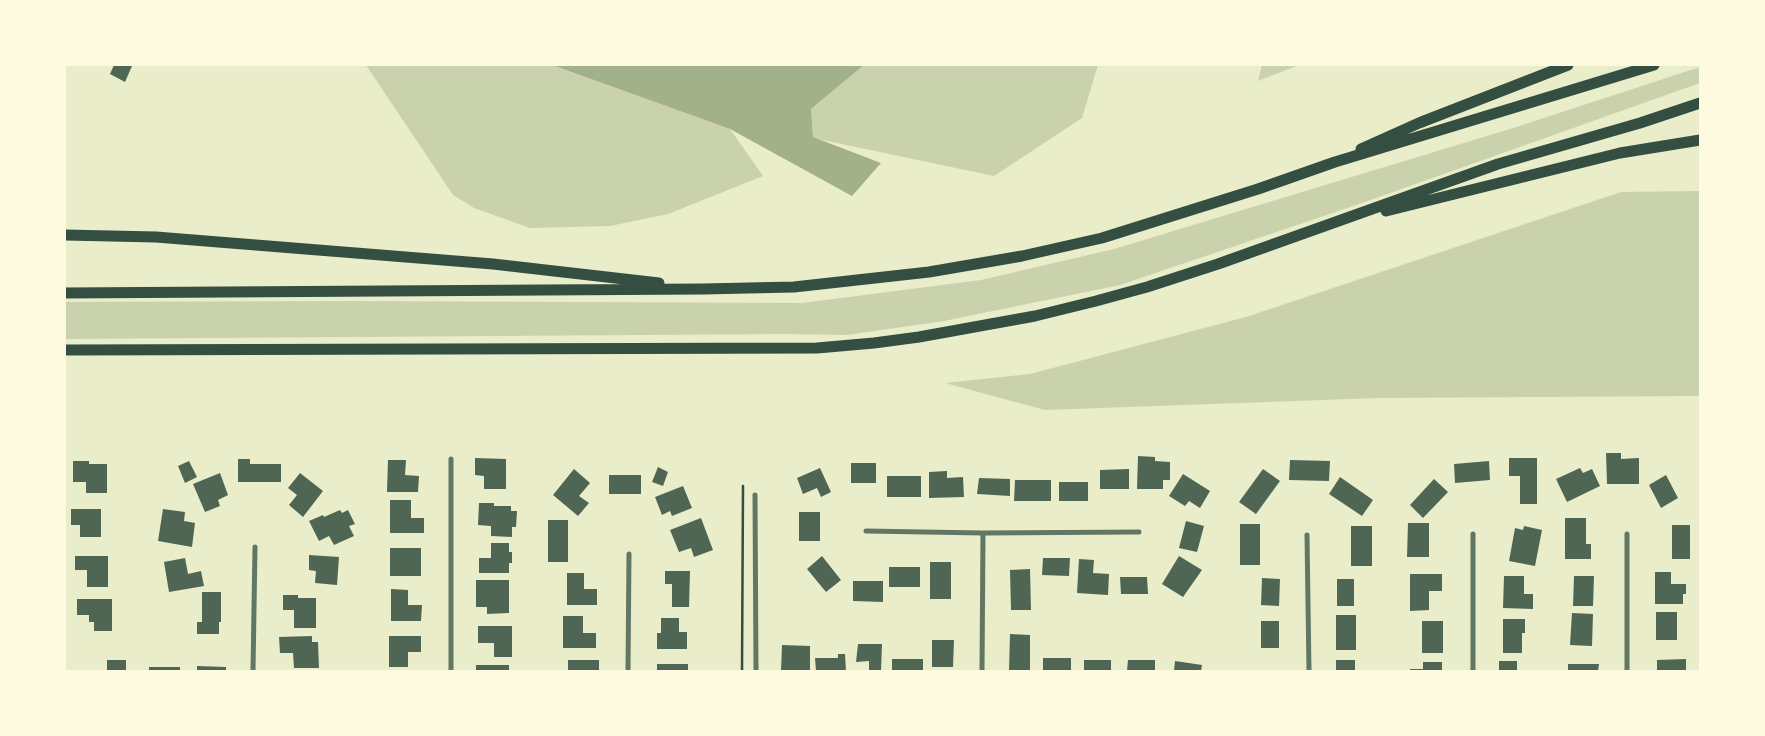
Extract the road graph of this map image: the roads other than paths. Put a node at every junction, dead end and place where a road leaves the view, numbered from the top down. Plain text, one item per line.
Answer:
1 (1568, 65) edge
2 (1654, 65) edge
3 (1700, 103) edge
4 (1700, 140) edge
5 (1335, 162) junction
6 (1319, 228) junction
7 (65, 235) edge
8 (703, 289) junction
9 (65, 293) edge
10 (65, 350) edge
11 (451, 459) dead end
12 (755, 495) dead end
13 (866, 531) dead end
14 (1139, 532) dead end
15 (983, 533) junction
16 (1473, 534) dead end
17 (1627, 534) dead end
18 (1307, 535) dead end
19 (255, 547) dead end
20 (629, 554) dead end
21 (253, 671) edge
22 (451, 671) edge
23 (628, 671) edge
24 (756, 671) edge
25 (982, 671) edge
26 (1308, 671) edge
27 (1473, 671) edge
28 (1627, 671) edge

1 - 5 highway
2 - 5 highway
3 - 6 highway
4 - 6 highway
5 - 8 highway
6 - 10 highway
7 - 8 highway
8 - 9 highway
11 - 22 street
12 - 24 street
13 - 15 street
14 - 15 street
15 - 25 street
16 - 27 street
17 - 28 street
18 - 26 street
19 - 21 street
20 - 23 street

